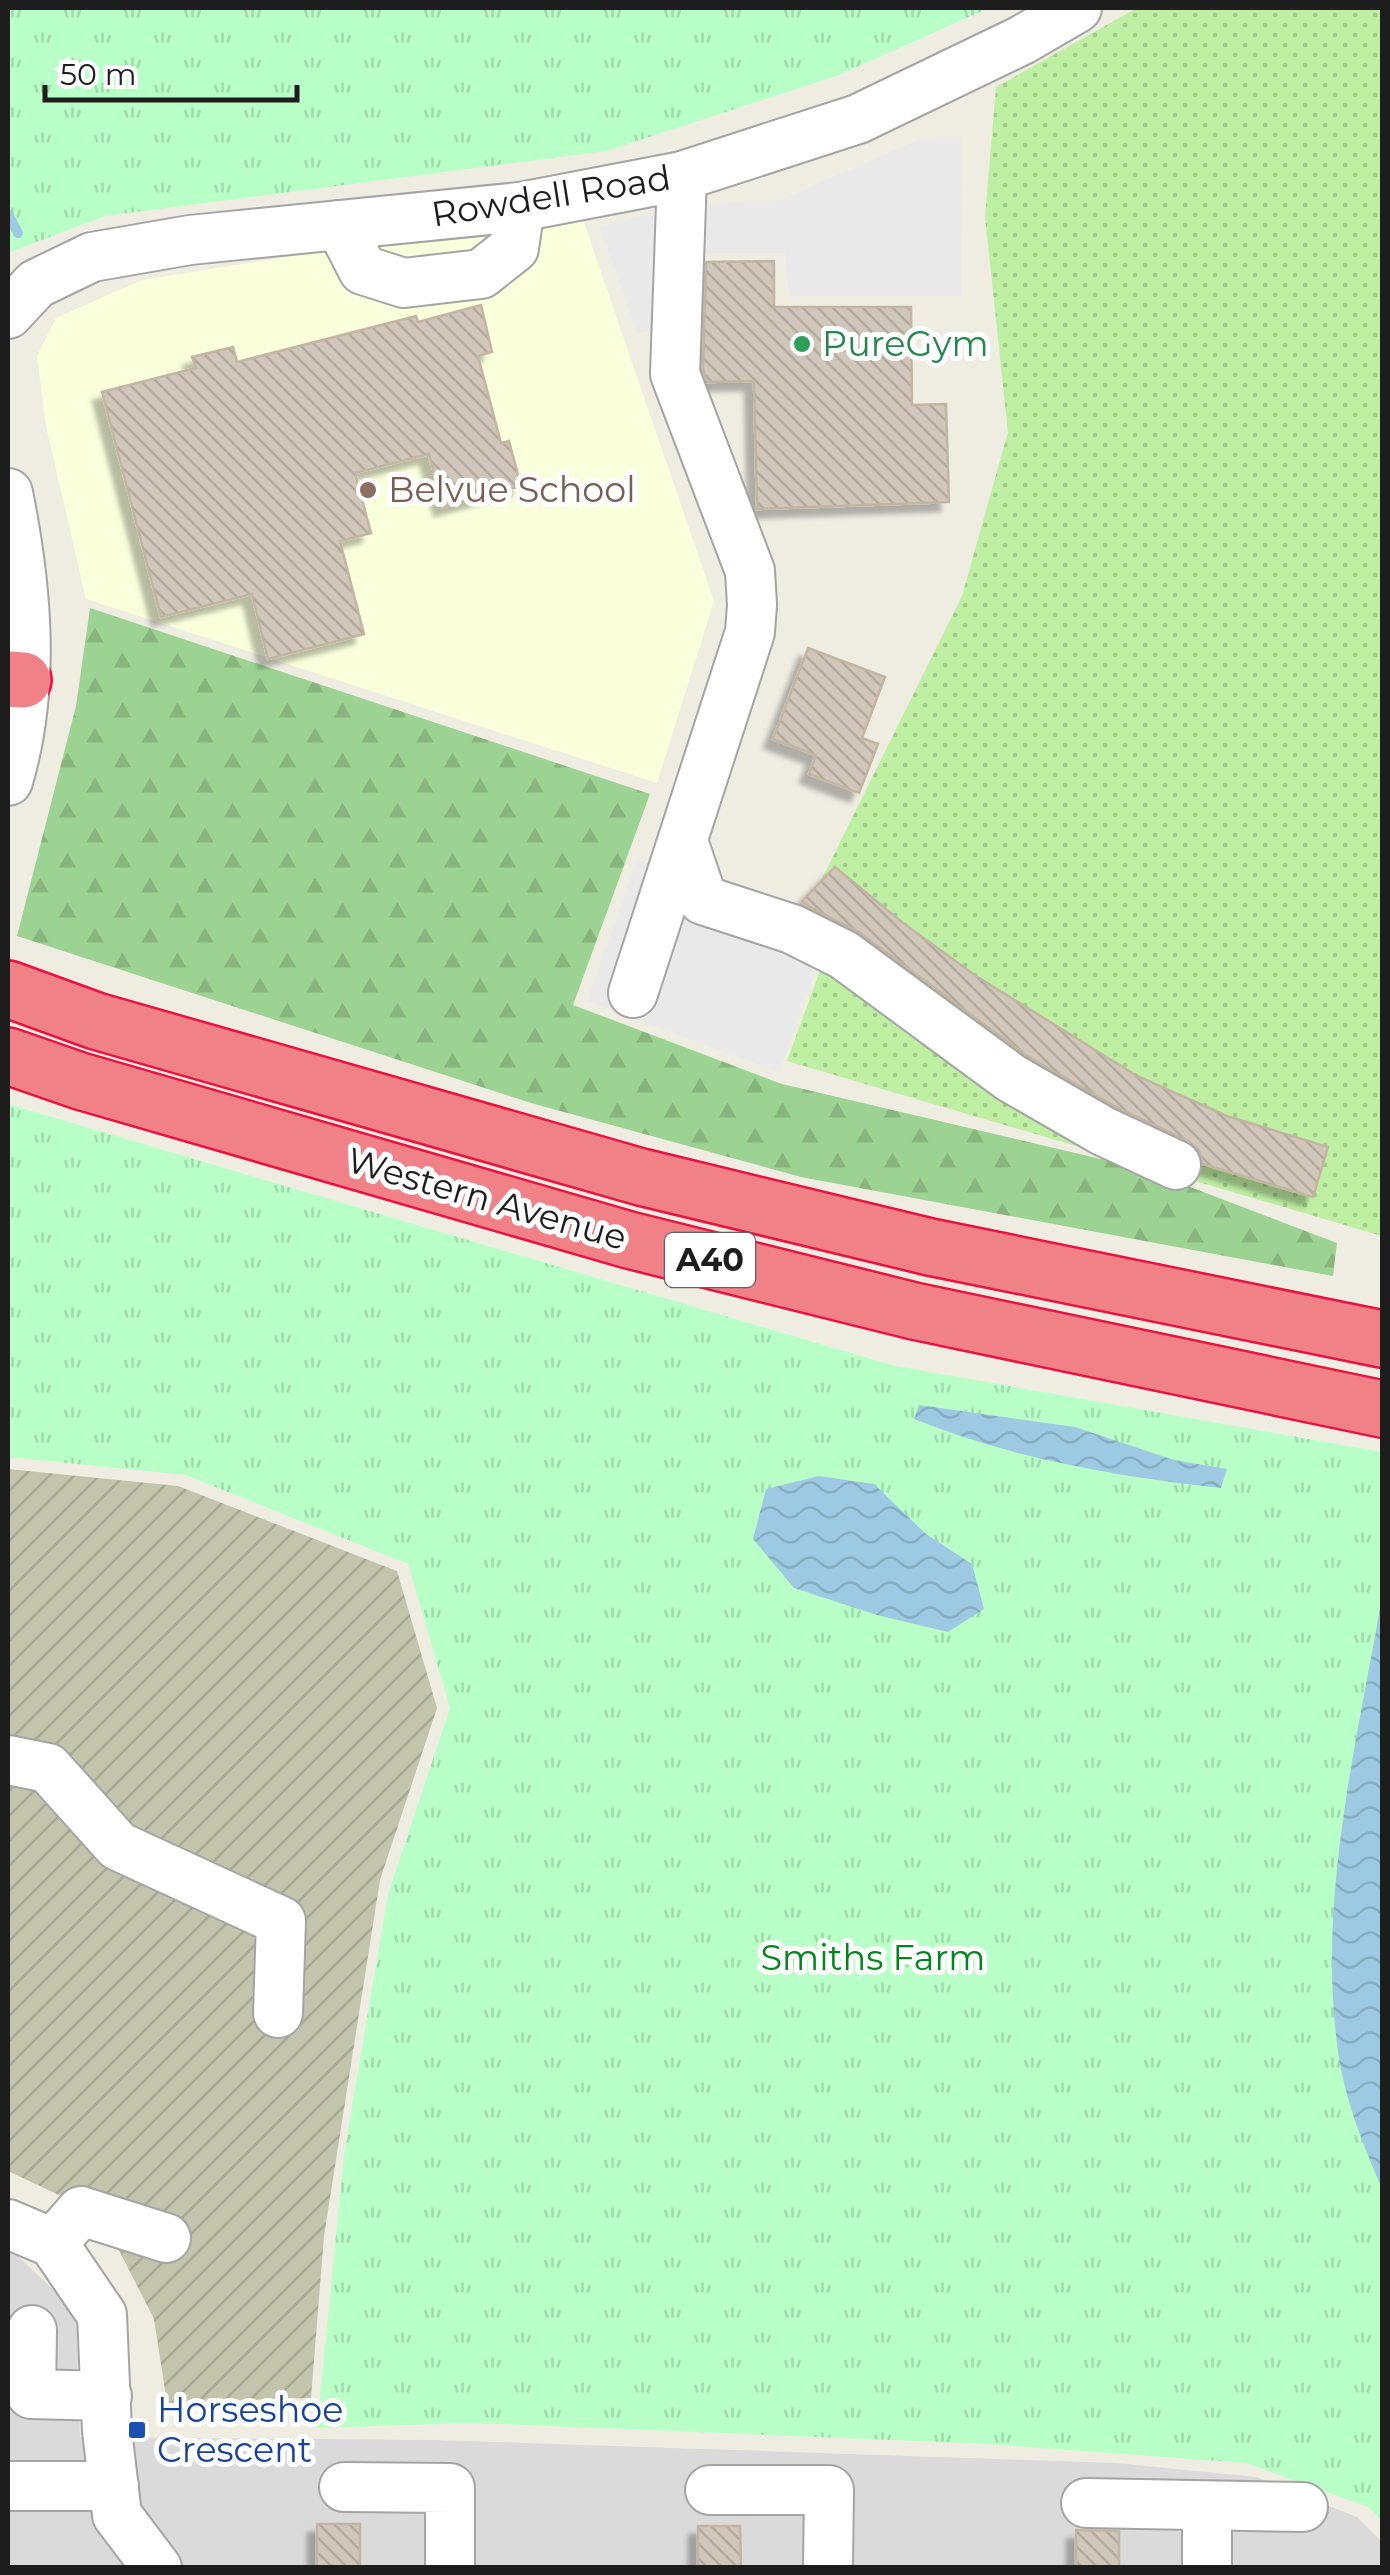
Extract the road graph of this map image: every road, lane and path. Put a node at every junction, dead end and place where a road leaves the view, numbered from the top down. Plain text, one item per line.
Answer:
1 (1077, 8) edge
2 (682, 176) junction
3 (520, 207) junction
4 (340, 225) junction
5 (8, 311) edge
6 (8, 493) edge
7 (15, 679) edge
8 (8, 781) edge
9 (684, 844) junction
10 (8, 988) edge
11 (632, 993) dead end
12 (8, 1056) edge
13 (1176, 1165) dead end
14 (1371, 1337) edge
15 (1366, 1406) edge
16 (8, 1760) edge
17 (278, 2013) dead end
18 (8, 2224) edge
19 (166, 2238) dead end
20 (54, 2243) junction
21 (32, 2330) dead end
22 (106, 2396) junction
23 (8, 2486) edge
24 (114, 2486) junction
25 (344, 2487) dead end
26 (710, 2490) dead end
27 (1086, 2504) dead end
28 (1207, 2506) junction
29 (1303, 2507) dead end
30 (157, 2568) edge
31 (450, 2568) edge
32 (828, 2568) edge
33 (1207, 2568) edge

1 - 2 street, Rowdell Road
2 - 3 street, Rowdell Road
2 - 9 street
3 - 4 street, Rowdell Road
3 - 4 street
4 - 5 street, Rowdell Road
6 - 7 street
7 - 8 street
9 - 11 street
9 - 13 street
10 - 14 highway, Western Avenue / A40
12 - 15 highway, Western Avenue / A40
16 - 17 street
18 - 20 street
19 - 20 street
20 - 22 street
21 - 22 street
22 - 24 street
23 - 24 street
24 - 30 street
25 - 31 street
26 - 32 street
27 - 28 street
28 - 29 street
28 - 33 street

